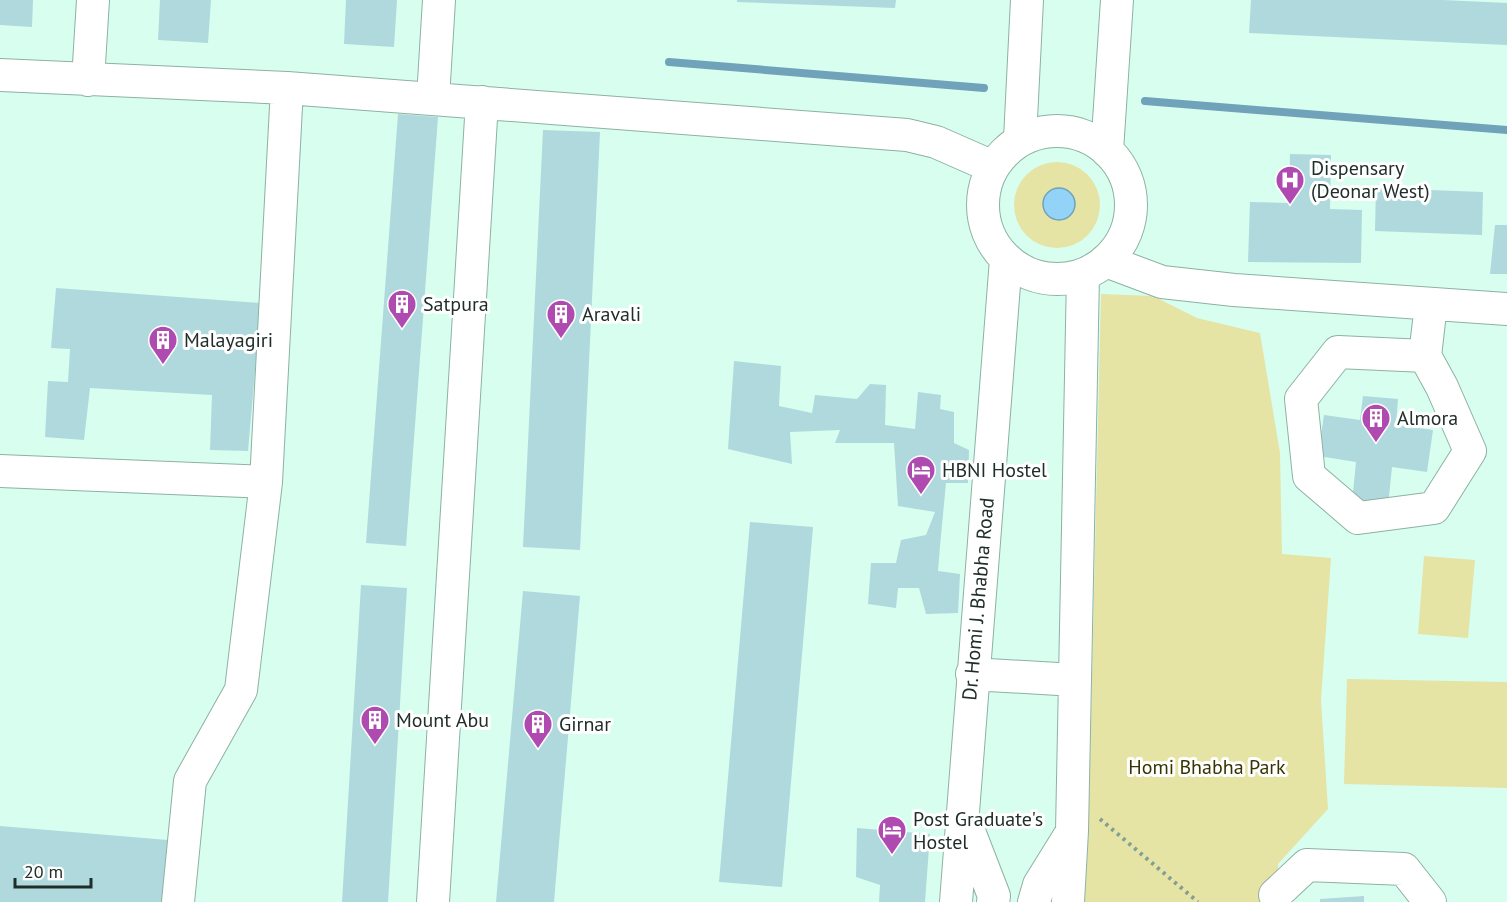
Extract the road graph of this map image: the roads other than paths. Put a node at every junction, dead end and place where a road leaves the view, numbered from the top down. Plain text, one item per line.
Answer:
1 (93, 0) edge
2 (439, 0) edge
3 (1027, 0) edge
4 (1117, 0) edge
5 (0, 75) edge
6 (88, 80) junction
7 (287, 88) junction
8 (433, 99) junction
9 (482, 102) junction
10 (1020, 139) junction
11 (1107, 151) junction
12 (993, 167) junction
13 (1005, 259) junction
14 (1094, 268) junction
15 (1431, 304) junction
16 (1507, 309) edge
17 (1425, 356) junction
18 (0, 471) edge
19 (266, 482) junction
20 (972, 674) junction
21 (1075, 680) junction
22 (961, 812) junction
23 (1072, 831) junction
24 (1275, 895) dead end
25 (178, 902) edge
26 (432, 902) edge
27 (956, 902) edge
28 (993, 902) edge
29 (1034, 902) edge
30 (1068, 902) edge
31 (1430, 902) edge

1 - 6 street
2 - 8 street
3 - 10 street
4 - 11 street
5 - 6 street
6 - 7 street
7 - 8 street
7 - 19 street
8 - 9 street
9 - 12 street
9 - 26 street
10 - 11 street
10 - 12 street
11 - 14 street
12 - 13 street
13 - 14 street
13 - 20 street, Dr. Homi J. Bhabha Road
14 - 15 street
14 - 21 street
15 - 16 street
15 - 17 street
17 - 17 street
18 - 19 street
19 - 25 street
20 - 21 street
20 - 22 street, Dr. Homi J. Bhabha Road
21 - 23 street
22 - 27 street, Dr. Homi J. Bhabha Road
22 - 28 street
23 - 29 street
23 - 30 street
24 - 31 street

